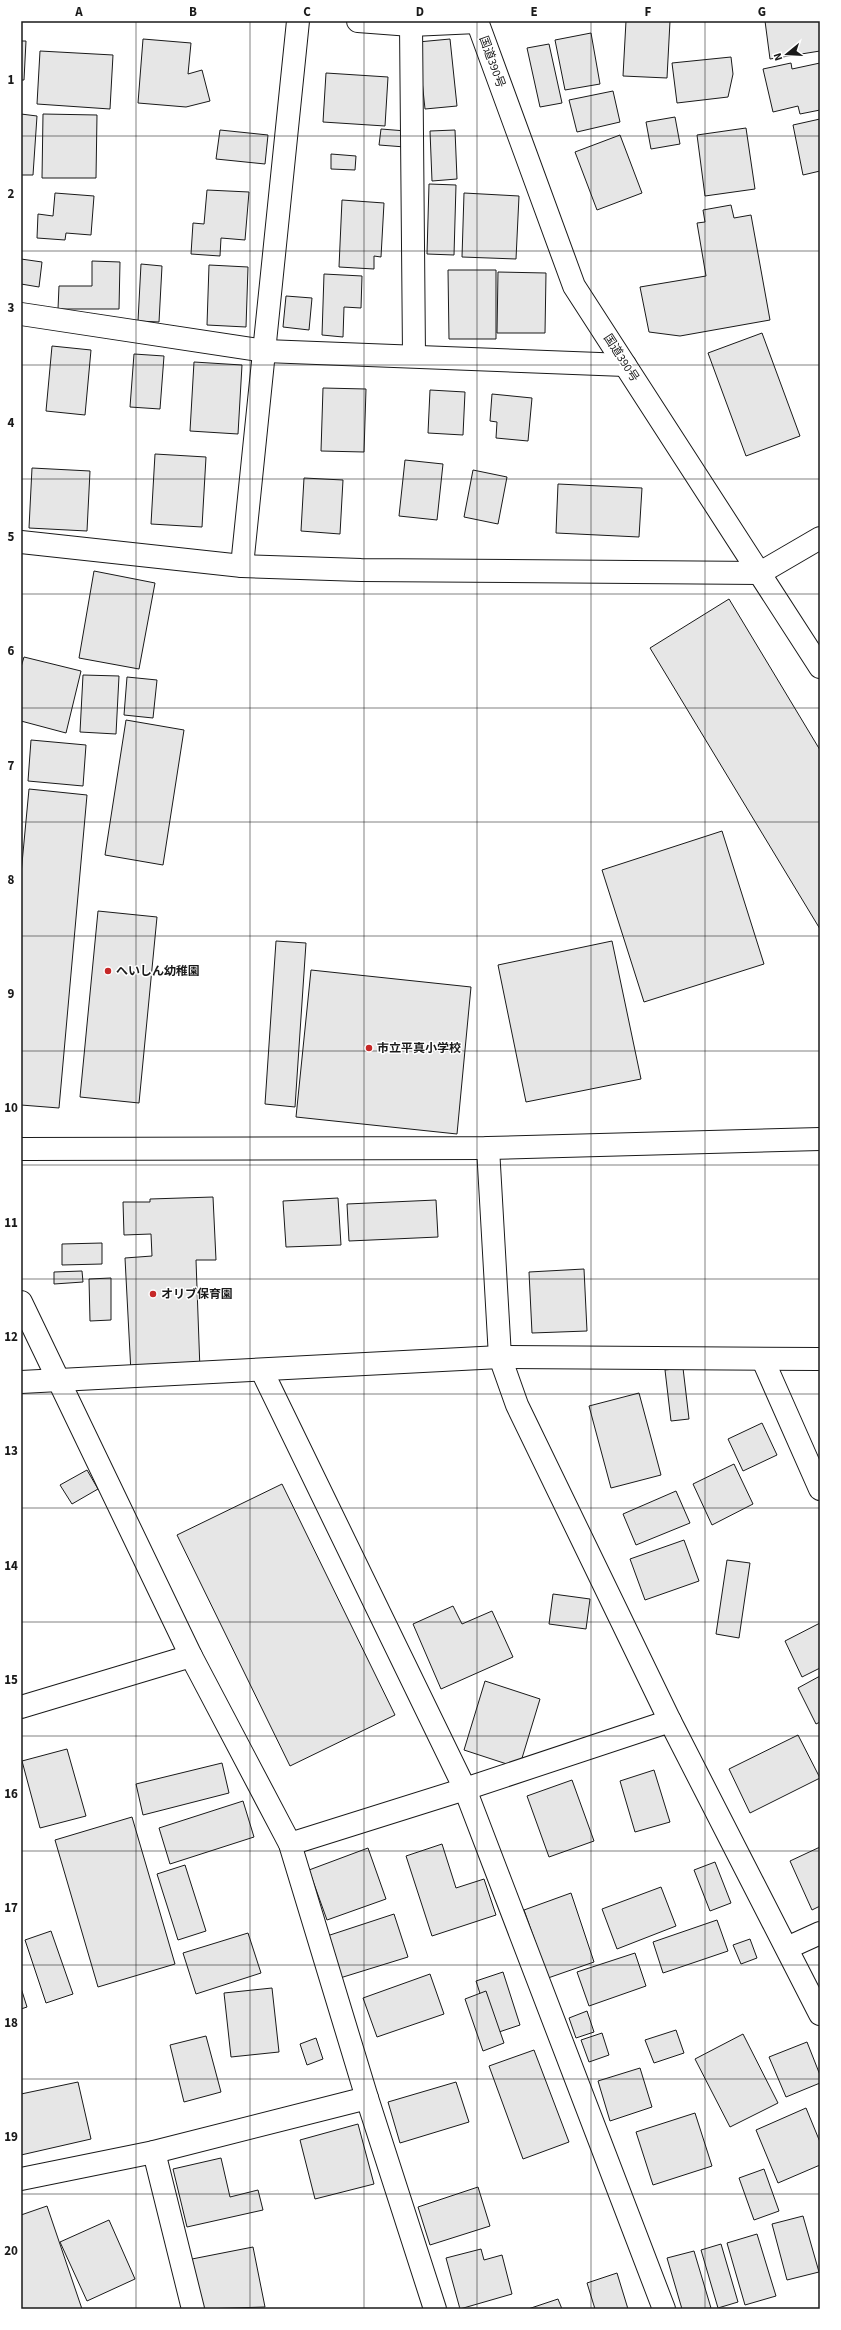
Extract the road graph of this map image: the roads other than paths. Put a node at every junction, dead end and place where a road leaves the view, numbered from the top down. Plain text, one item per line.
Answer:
1 (298, 21) edge
2 (358, 21) edge
3 (477, 22) edge
4 (411, 25) junction
5 (21, 314) edge
6 (265, 350) junction
7 (414, 355) junction
8 (625, 365) junction
9 (820, 538) edge
10 (21, 542) edge
11 (242, 566) junction
12 (760, 573) junction
13 (820, 667) edge
14 (820, 1139) edge
15 (488, 1148) junction
16 (21, 1149) edge
17 (21, 1302) edge
18 (500, 1357) junction
19 (820, 1359) edge
20 (763, 1360) junction
21 (262, 1371) junction
22 (60, 1381) junction
23 (21, 1382) edge
24 (820, 1489) edge
25 (191, 1656) junction
26 (21, 1707) edge
27 (670, 1721) junction
28 (465, 1789) junction
29 (290, 1844) junction
30 (820, 1933) edge
31 (787, 1948) junction
32 (820, 2014) edge
33 (367, 2098) junction
34 (154, 2152) junction
35 (21, 2179) edge
36 (193, 2309) edge
37 (435, 2309) edge
38 (664, 2309) edge

1 - 6 main road
2 - 4 main road
3 - 4 main road
3 - 8 main road, 国道390号
4 - 7 main road
5 - 6 main road
6 - 7 main road
6 - 11 main road
7 - 8 main road
8 - 12 main road, 国道390号
9 - 12 main road
10 - 11 main road
11 - 12 main road
12 - 13 main road, 国道390号
14 - 15 main road
15 - 16 main road
15 - 18 main road
17 - 22 main road
18 - 20 main road
18 - 21 main road
18 - 27 main road
19 - 20 main road
20 - 24 main road
21 - 22 main road
21 - 28 main road
22 - 23 main road
22 - 25 main road
25 - 26 main road
25 - 29 main road
27 - 28 main road
27 - 31 main road
28 - 29 main road
28 - 38 main road
29 - 33 main road
30 - 31 main road
31 - 32 main road
33 - 34 main road
33 - 37 main road
34 - 35 main road
34 - 36 main road

